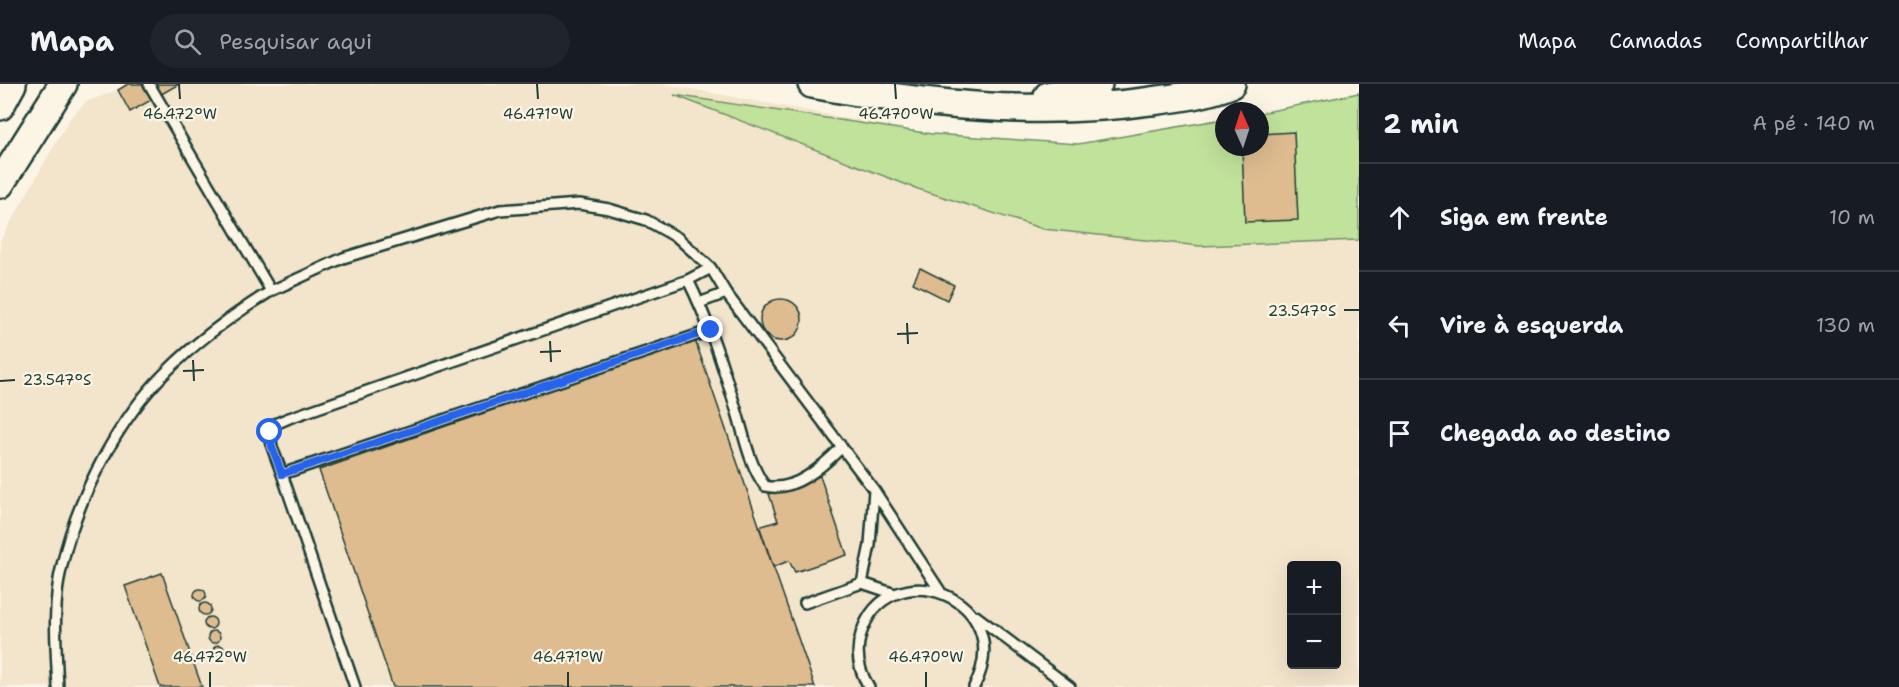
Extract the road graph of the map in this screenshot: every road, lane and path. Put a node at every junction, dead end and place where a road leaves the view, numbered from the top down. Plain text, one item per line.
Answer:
1 (12, 84) edge
2 (63, 84) edge
3 (149, 84) edge
4 (812, 84) edge
5 (1098, 84) edge
6 (1231, 84) edge
7 (0, 106) edge
8 (948, 106) junction
9 (0, 184) edge
10 (711, 268) junction
11 (688, 280) junction
12 (271, 291) junction
13 (726, 293) junction
14 (699, 303) junction
15 (711, 330) junction
16 (842, 447) junction
17 (282, 474) junction
18 (874, 490) junction
19 (861, 583) junction
20 (940, 591) junction
21 (895, 594) junction
22 (805, 603) dead end
23 (971, 612) junction
24 (1069, 686) edge
25 (58, 687) edge
26 (355, 687) edge
27 (869, 687) edge
28 (974, 687) edge
29 (1055, 687) edge

1 - 7 street
2 - 9 street
3 - 12 lane
4 - 8 street
5 - 8 street
6 - 8 street
10 - 11 lane
10 - 12 lane
10 - 13 lane
11 - 14 lane
11 - 17 lane
12 - 25 lane
13 - 14 lane
13 - 16 lane
14 - 15 lane
15 - 16 lane
15 - 17 lane
16 - 18 lane
17 - 26 lane
18 - 19 lane
18 - 20 lane
19 - 21 lane
19 - 22 lane
20 - 21 lane
20 - 23 lane
21 - 27 lane
23 - 24 lane
23 - 28 lane
24 - 29 lane

